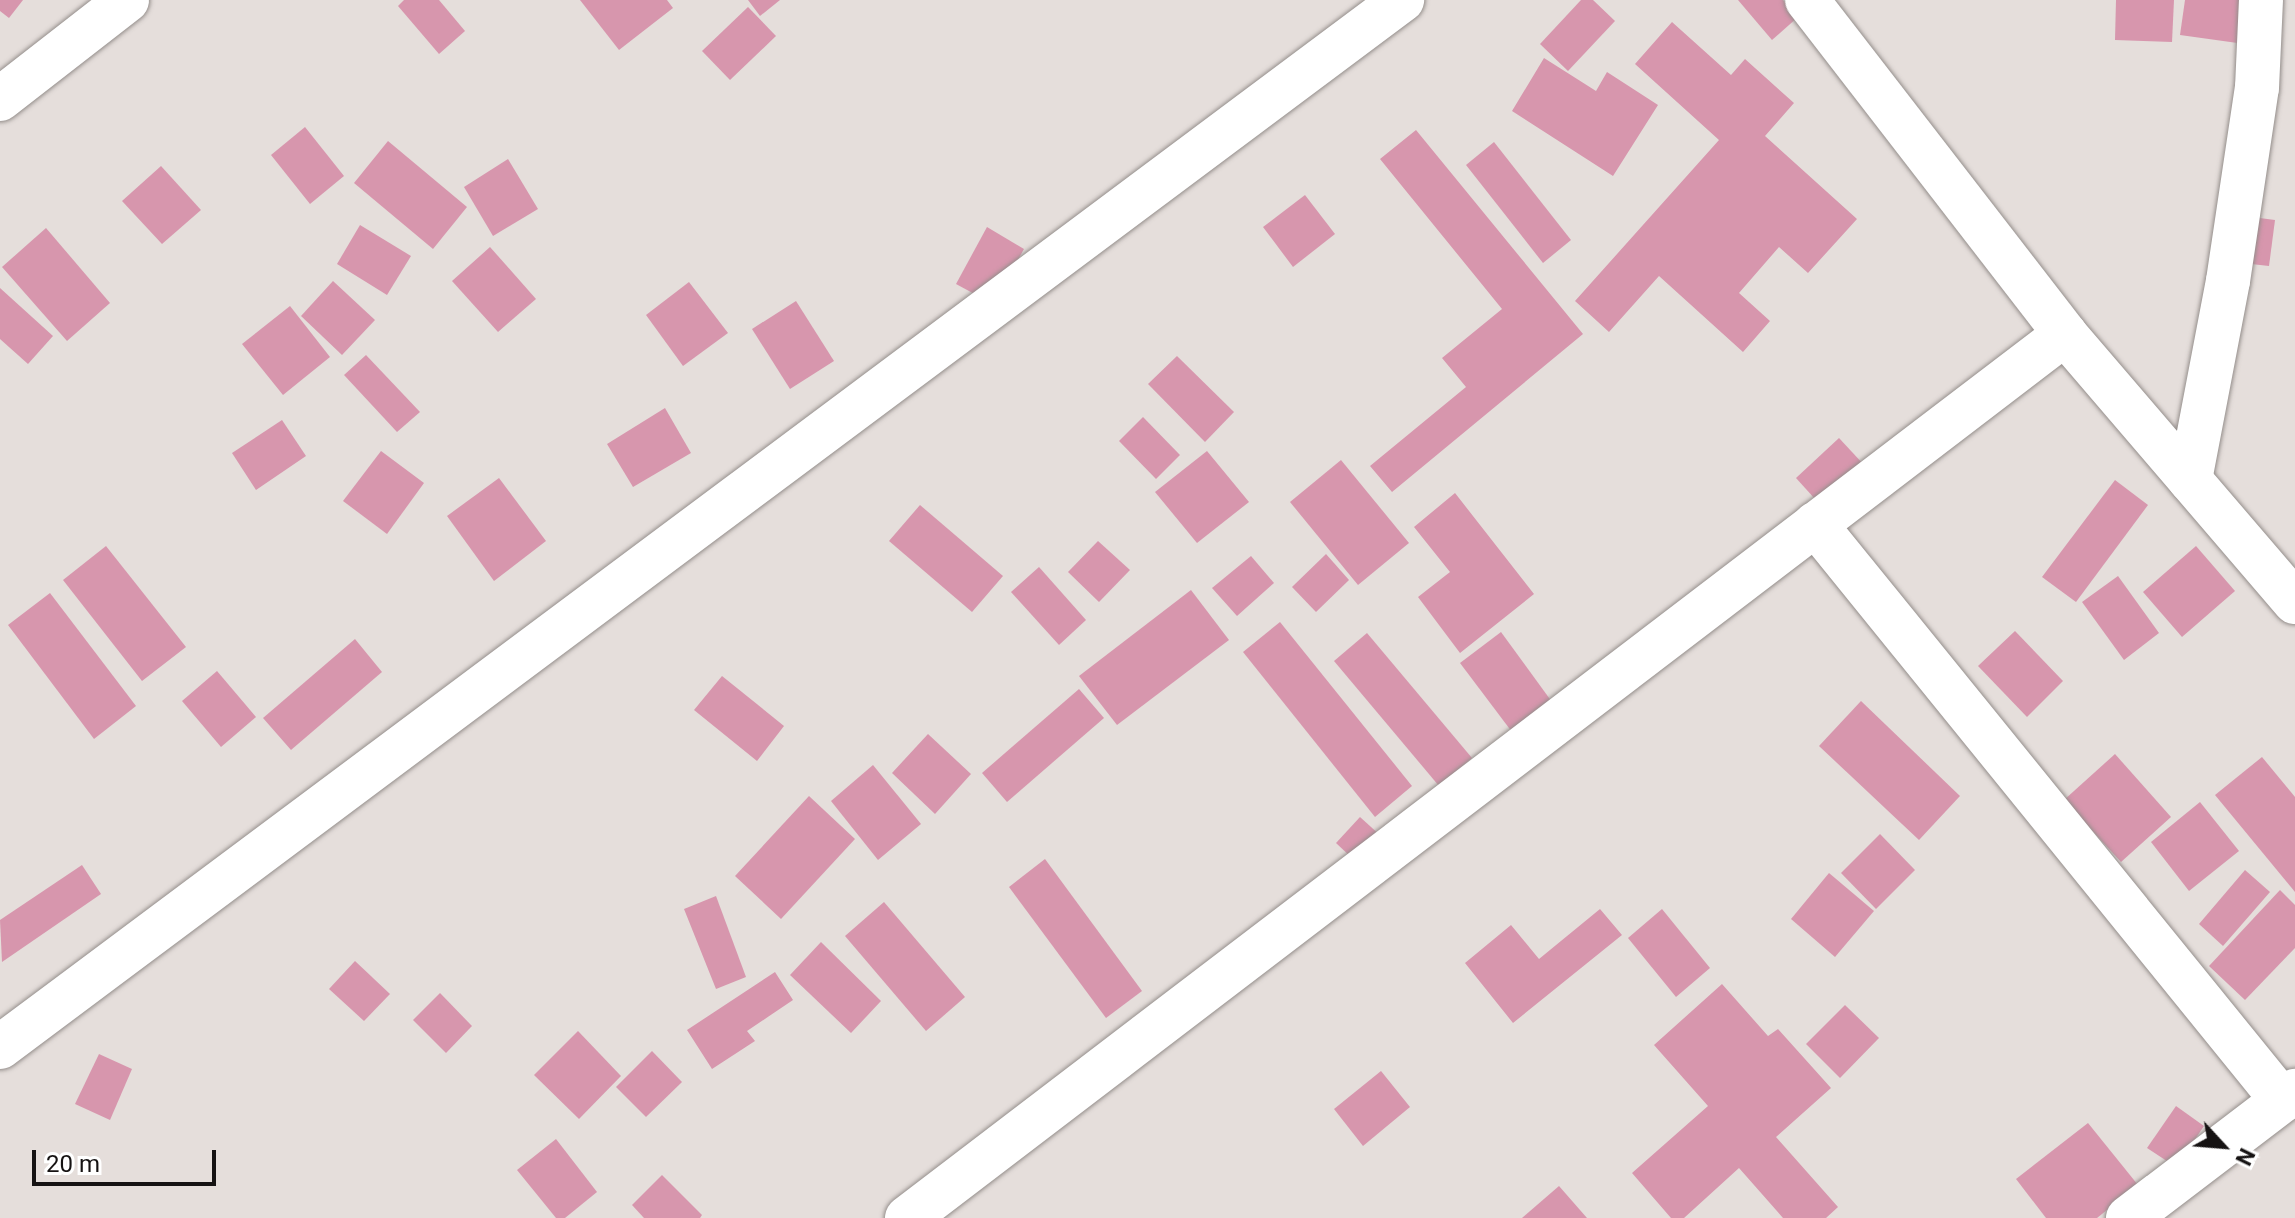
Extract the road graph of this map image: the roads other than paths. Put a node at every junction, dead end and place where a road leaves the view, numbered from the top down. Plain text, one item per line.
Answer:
1 (127, 0) edge
2 (1402, 0) edge
3 (1807, 0) edge
4 (2261, 0) edge
5 (0, 99) edge
6 (2065, 334) junction
7 (2190, 480) junction
8 (1815, 524) junction
9 (2295, 602) edge
10 (0, 1047) edge
11 (2288, 1096) edge
12 (907, 1218) edge
13 (2128, 1218) edge

1 - 5 street
2 - 10 street
3 - 6 street
4 - 7 street
6 - 7 street
6 - 8 street
7 - 9 street
8 - 11 street
8 - 12 street
11 - 13 street

